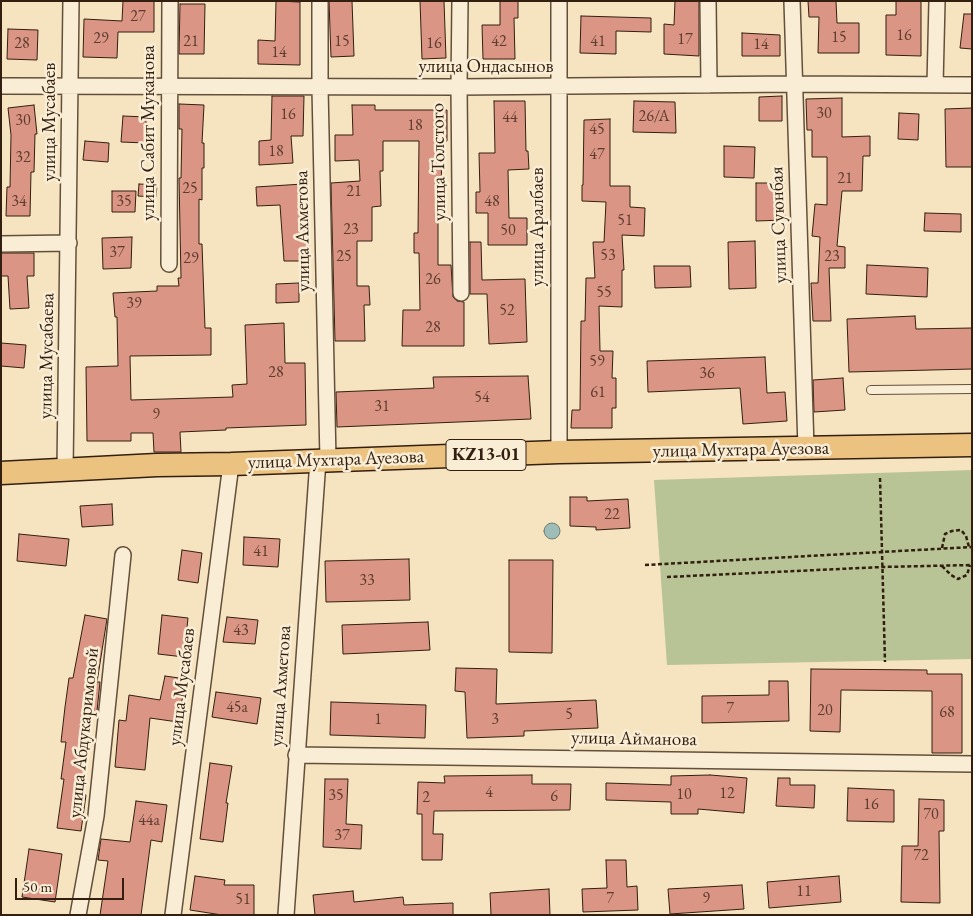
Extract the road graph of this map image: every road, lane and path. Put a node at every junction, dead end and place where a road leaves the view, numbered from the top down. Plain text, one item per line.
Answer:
1 (71, 1) edge
2 (170, 1) edge
3 (320, 1) edge
4 (460, 1) edge
5 (558, 1) edge
6 (708, 1) edge
7 (792, 1) edge
8 (937, 1) edge
9 (794, 84) junction
10 (709, 85) junction
11 (935, 85) junction
12 (972, 85) edge
13 (1, 86) edge
14 (69, 87) junction
15 (558, 87) junction
16 (169, 88) junction
17 (320, 88) junction
18 (459, 88) junction
19 (69, 243) junction
20 (1, 244) edge
21 (169, 264) dead end
22 (460, 293) dead end
23 (972, 389) edge
24 (872, 390) dead end
25 (972, 445) edge
26 (806, 448) junction
27 (559, 452) junction
28 (323, 460) junction
29 (231, 464) junction
30 (65, 470) junction
31 (1, 473) edge
32 (880, 478) dead end
33 (970, 547) edge
34 (942, 548) junction
35 (882, 552) junction
36 (123, 555) dead end
37 (644, 565) dead end
38 (971, 565) edge
39 (942, 566) junction
40 (882, 567) junction
41 (667, 577) dead end
42 (885, 662) dead end
43 (296, 755) junction
44 (972, 764) edge
45 (78, 915) edge
46 (173, 915) edge
47 (286, 915) edge

1 - 14 street, улица Мусабаев
2 - 16 street, улица Сабит Муканова
3 - 17 street, улица Ахметова
4 - 18 street, улица Толстого
5 - 15 street, улица Аралбаев
6 - 10 street
7 - 9 street, улица Суюнбая
8 - 11 street
9 - 10 street, улица Ондасынов
9 - 11 street, улица Ондасынов
9 - 26 street, улица Суюнбая
10 - 15 street, улица Ондасынов
11 - 12 street, улица Ондасынов
13 - 14 street, улица Ондасынов
14 - 16 street, улица Ондасынов
14 - 19 street, улица Мусабаев
15 - 18 street, улица Ондасынов
15 - 27 street, улица Аралбаев
16 - 17 street, улица Ондасынов
16 - 21 street, улица Сабит Муканова
17 - 18 street, улица Ондасынов
17 - 28 street, улица Ахметова
18 - 22 street, улица Толстого
19 - 20 street
19 - 30 street, улица Мусабаева
23 - 24 lane
25 - 26 main road, улица Мухтара Ауезова / KZ13-01
26 - 27 main road, улица Мухтара Ауезова / KZ13-01
27 - 28 main road, улица Мухтара Ауезова / KZ13-01
28 - 29 main road, улица Мухтара Ауезова / KZ13-01
28 - 43 street, улица Ахметова
29 - 30 main road, улица Мухтара Ауезова / KZ13-01
29 - 46 street, улица Мусабаев
30 - 31 main road, улица Мухтара Ауезова / KZ13-01
32 - 35 path
33 - 34 path
33 - 34 path
34 - 35 path
35 - 37 path
35 - 40 path
36 - 45 street, улица Абдукаримовой
38 - 39 path
38 - 39 path
39 - 40 path
40 - 41 path
40 - 42 path
43 - 44 street, улица Айманова
43 - 47 street, улица Ахметова

